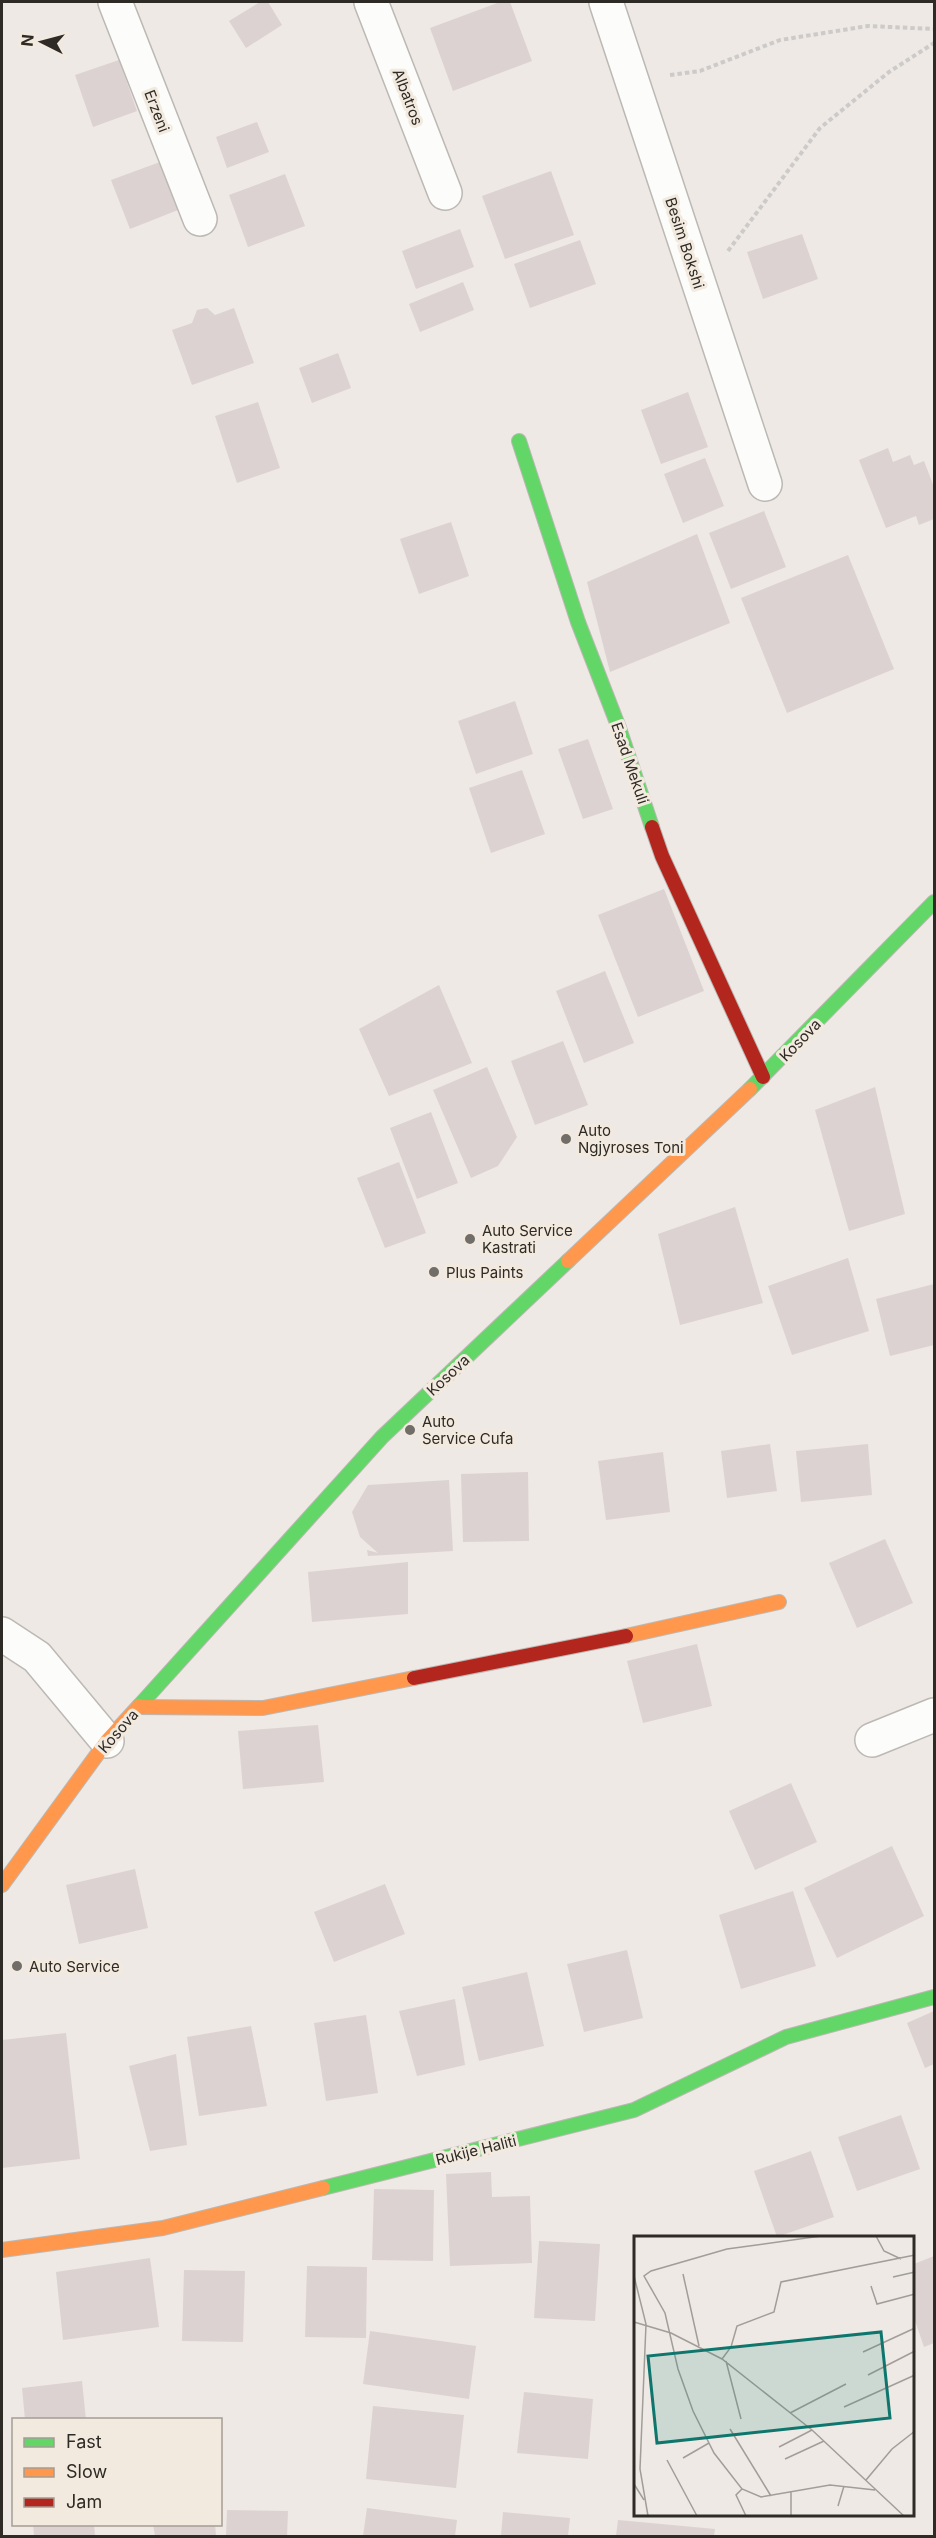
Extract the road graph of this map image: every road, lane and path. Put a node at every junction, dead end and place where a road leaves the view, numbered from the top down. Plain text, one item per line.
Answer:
1 (116, 2) edge
2 (371, 2) edge
3 (606, 2) edge
4 (934, 29) edge
5 (934, 43) edge
6 (633, 79) junction
7 (445, 194) dead end
8 (200, 219) dead end
9 (699, 289) junction
10 (519, 441) dead end
11 (765, 484) dead end
12 (934, 902) edge
13 (763, 1077) junction
14 (778, 1602) dead end
15 (2, 1634) edge
16 (139, 1707) junction
17 (934, 1715) edge
18 (872, 1740) dead end
19 (107, 1741) junction
20 (2, 1885) edge
21 (934, 1997) edge
22 (2, 2250) edge

1 - 8 street, Erzeni
2 - 7 street, Albatros
3 - 6 street, Besim Bokshi
4 - 6 path
5 - 9 path
6 - 9 street, Besim Bokshi
9 - 11 street, Besim Bokshi
10 - 13 street, Esad Mekuli
12 - 13 street, Kosova
13 - 16 street, Kosova
14 - 16 street
15 - 19 street
16 - 19 street, Kosova
17 - 18 street
19 - 20 street, Kosova
21 - 22 street, Rukije Haliti

